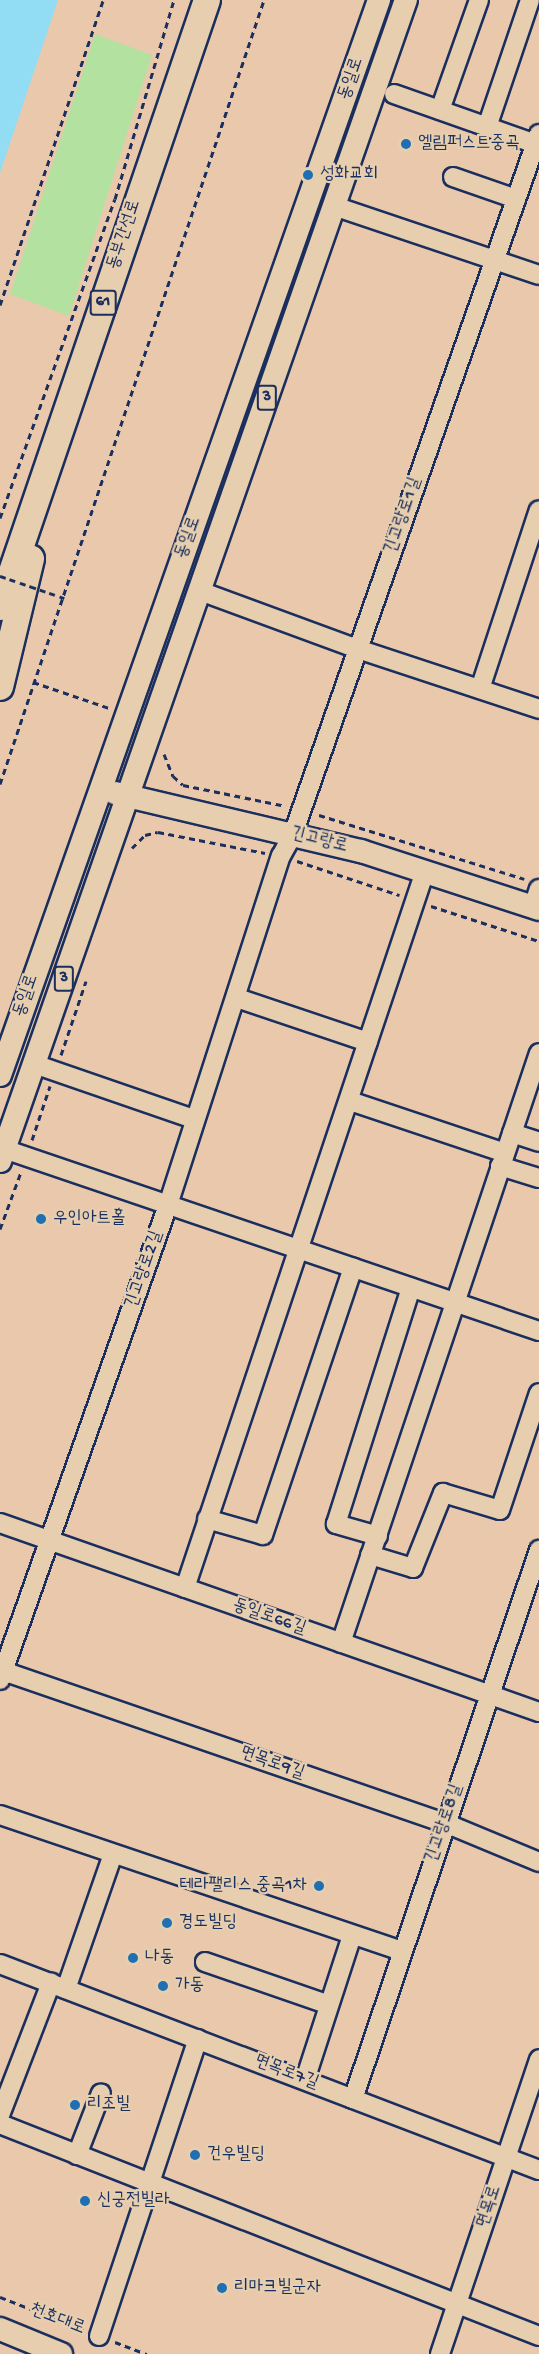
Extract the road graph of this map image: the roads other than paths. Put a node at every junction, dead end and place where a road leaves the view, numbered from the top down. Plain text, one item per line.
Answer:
1 (207, 0) edge
2 (379, 0) edge
3 (406, 0) edge
4 (479, 0) edge
5 (530, 0) edge
6 (394, 94) dead end
7 (440, 110) junction
8 (487, 127) junction
9 (537, 139) edge
10 (453, 177) dead end
11 (516, 199) junction
12 (334, 206) junction
13 (495, 259) junction
14 (539, 274) edge
15 (51, 456) junction
16 (539, 510) edge
17 (200, 591) junction
18 (0, 607) edge
19 (358, 649) junction
20 (0, 687) edge
21 (480, 689) junction
22 (539, 709) edge
23 (100, 788) junction
24 (128, 796) junction
25 (293, 834) junction
26 (425, 871) junction
27 (65, 885) junction
28 (535, 896) edge
29 (80, 935) junction
30 (237, 998) junction
31 (368, 1042) junction
32 (539, 1053) edge
33 (45, 1067) junction
34 (0, 1075) edge
35 (350, 1101) junction
36 (194, 1119) junction
37 (512, 1133) junction
38 (539, 1142) edge
39 (2, 1155) edge
40 (503, 1160) junction
41 (539, 1178) edge
42 (168, 1205) junction
43 (300, 1250) junction
44 (353, 1268) junction
45 (411, 1288) junction
46 (454, 1302) junction
47 (539, 1331) edge
48 (539, 1393) edge
49 (207, 1519) junction
50 (0, 1523) edge
51 (378, 1536) junction
52 (49, 1541) junction
53 (539, 1550) edge
54 (370, 1555) junction
55 (185, 1588) junction
56 (341, 1643) junction
57 (2, 1669) edge
58 (489, 1694) junction
59 (539, 1712) edge
60 (0, 1815) edge
61 (445, 1823) junction
62 (113, 1854) junction
63 (539, 1862) edge
64 (352, 1935) junction
65 (401, 1951) junction
66 (206, 1962) dead end
67 (0, 1964) edge
68 (58, 1986) junction
69 (329, 2005) junction
70 (198, 2040) junction
71 (539, 2059) edge
72 (305, 2080) junction
73 (101, 2093) dead end
74 (353, 2099) junction
75 (1, 2125) edge
76 (77, 2154) junction
77 (506, 2158) junction
78 (539, 2170) edge
79 (150, 2184) junction
80 (457, 2304) junction
81 (0, 2329) edge
82 (99, 2336) road end
83 (539, 2336) edge
84 (61, 2354) edge
85 (440, 2354) edge

1 - 15 highway, 동부간선로 / 61
2 - 23 main road, 동일로 / 3
3 - 12 main road, 동일로 / 3
4 - 7 street
5 - 8 street
6 - 7 street
7 - 8 street
8 - 9 street
9 - 11 street, 긴고랑로1길
10 - 11 street
11 - 13 street, 긴고랑로1길
12 - 13 street
12 - 17 main road, 동일로 / 3
13 - 14 street
13 - 19 street, 긴고랑로1길
15 - 18 highway, 동부간선로 / 61
15 - 20 highway
16 - 21 street
17 - 19 street
17 - 24 main road, 동일로 / 3
19 - 21 street
19 - 25 street, 긴고랑로1길
21 - 22 street
23 - 24 main road, 긴고랑로
23 - 27 main road, 동일로 / 3
24 - 25 main road, 긴고랑로
24 - 29 main road, 동일로 / 3
25 - 26 main road, 긴고랑로
25 - 30 street, 긴고랑로2길
26 - 28 main road, 긴고랑로
26 - 31 street
27 - 29 main road
27 - 34 main road, 동일로 / 3
29 - 33 main road, 동일로 / 3
30 - 31 street
30 - 36 street, 긴고랑로2길
31 - 35 street
32 - 37 street
33 - 36 street
33 - 39 main road, 동일로 / 3
35 - 40 street
35 - 43 street
36 - 42 street, 긴고랑로2길
37 - 38 street
37 - 40 street
39 - 42 street
40 - 41 street
40 - 46 street
42 - 43 street
42 - 52 street, 긴고랑로2길
43 - 44 street
43 - 49 street
44 - 45 street
44 - 49 street
45 - 46 street
45 - 51 street
46 - 47 street
46 - 51 street
48 - 54 street
49 - 55 street
50 - 52 street, 동일로66길
51 - 54 street
52 - 55 street, 동일로66길
52 - 57 street, 긴고랑로2길
53 - 58 street, 긴고랑로8길
54 - 56 street
55 - 56 street, 동일로66길
56 - 58 street, 동일로66길
57 - 61 street, 면목로9길
58 - 59 street, 동일로66길
58 - 61 street, 긴고랑로8길
60 - 62 street
61 - 63 street, 면목로9길
61 - 65 street, 긴고랑로8길
62 - 64 street
62 - 68 street
64 - 65 street
64 - 69 street
65 - 74 street, 긴고랑로8길
66 - 69 street
67 - 68 street, 면목로7길
68 - 70 street, 면목로7길
68 - 75 street
69 - 72 street
70 - 72 street, 면목로7길
70 - 79 street
71 - 77 street, 면목로
72 - 74 street, 면목로7길
73 - 76 street
74 - 77 street, 면목로7길
75 - 76 street
76 - 79 street
77 - 78 street, 면목로7길
77 - 80 street, 면목로
79 - 80 street
79 - 82 street
80 - 83 street
80 - 85 street, 면목로
81 - 84 main road, 천호대로

